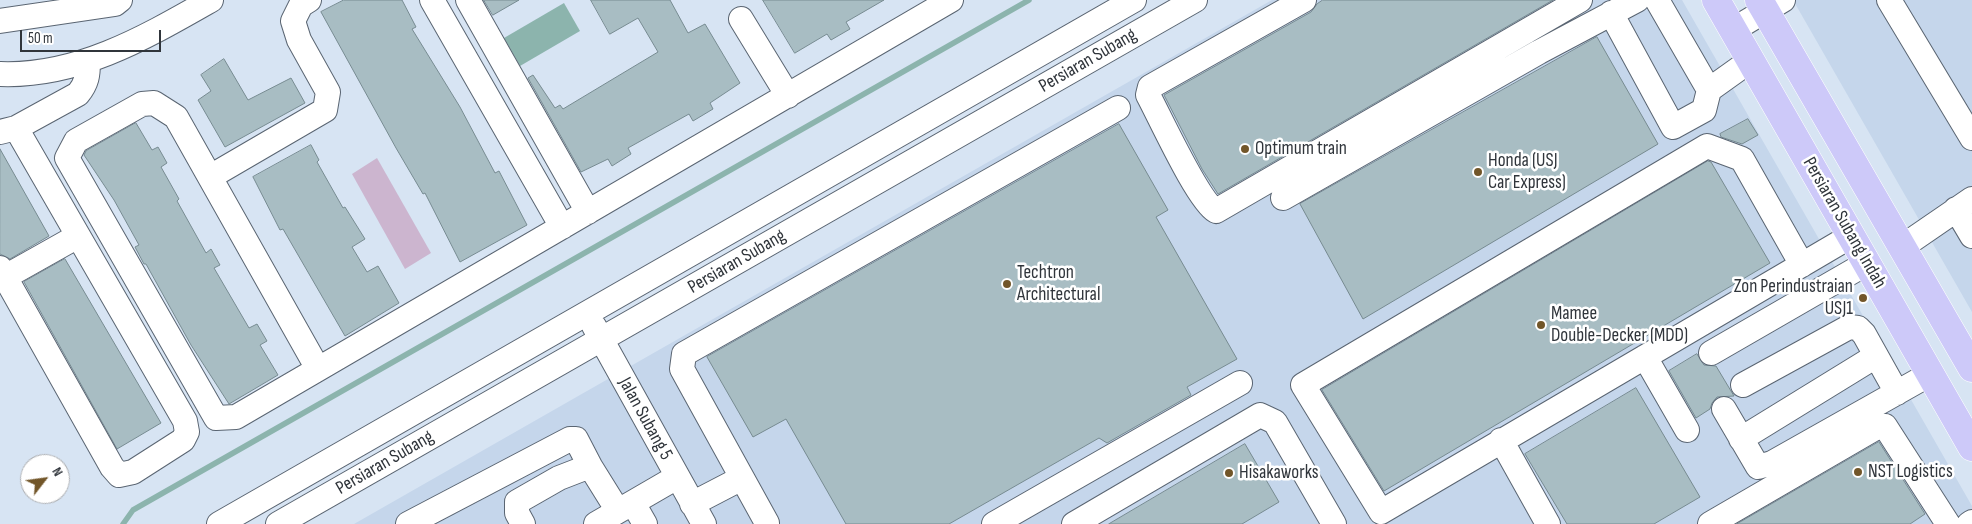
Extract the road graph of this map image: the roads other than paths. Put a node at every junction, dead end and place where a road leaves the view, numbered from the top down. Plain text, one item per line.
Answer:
1 (120, 0) edge
2 (211, 0) edge
3 (309, 0) edge
4 (432, 0) edge
5 (468, 0) edge
6 (951, 0) edge
7 (1134, 0) edge
8 (1195, 0) edge
9 (1304, 0) edge
10 (1580, 0) edge
11 (1637, 0) edge
12 (1657, 0) edge
13 (1716, 0) edge
14 (1889, 0) edge
15 (1769, 4) edge
16 (1612, 13) junction
17 (741, 19) dead end
18 (0, 21) edge
19 (1733, 30) junction
20 (1751, 60) junction
21 (88, 61) junction
22 (0, 74) edge
23 (1709, 90) junction
24 (788, 96) junction
25 (1118, 108) dead end
26 (8, 130) edge
27 (1972, 138) edge
28 (210, 177) junction
29 (1283, 198) dead end
30 (1964, 204) edge
31 (588, 212) junction
32 (562, 227) junction
33 (78, 236) junction
34 (1851, 236) junction
35 (1972, 236) edge
36 (1902, 247) junction
37 (1867, 264) junction
38 (1802, 265) junction
39 (2, 272) edge
40 (587, 313) junction
41 (601, 339) junction
42 (1711, 353) dead end
43 (1645, 356) junction
44 (1876, 356) junction
45 (1972, 368) edge
46 (318, 369) junction
47 (1930, 374) junction
48 (1240, 383) dead end
49 (1743, 385) dead end
50 (1896, 393) junction
51 (1724, 409) dead end
52 (1687, 430) dead end
53 (1741, 438) junction
54 (1502, 440) junction
55 (1972, 447) edge
56 (590, 466) junction
57 (677, 477) junction
58 (742, 478) junction
59 (692, 504) junction
60 (625, 507) junction
61 (219, 524) edge
62 (278, 524) edge
63 (408, 524) edge
64 (523, 524) edge
65 (596, 524) edge
66 (646, 524) edge
67 (704, 524) edge
68 (766, 524) edge
69 (994, 524) edge
70 (1074, 524) edge
71 (1334, 524) edge
72 (1548, 524) edge
73 (1710, 524) edge
74 (1948, 524) edge

1 - 18 street
2 - 21 street
3 - 28 street
4 - 32 street
5 - 31 street
6 - 24 street
7 - 40 street, Persiaran Subang
8 - 41 street, Persiaran Subang
9 - 10 street
11 - 16 street
12 - 23 street
13 - 19 main road, Persiaran Subang Indah
14 - 27 street
15 - 19 street
15 - 36 main road, Persiaran Subang Indah
16 - 23 street
16 - 29 street
17 - 24 street
19 - 20 main road, Persiaran Subang Indah
20 - 23 street
20 - 34 main road, Persiaran Subang Indah
21 - 22 street
21 - 26 street
24 - 31 street
25 - 58 street
26 - 33 street
28 - 46 street
28 - 46 street
30 - 35 street
30 - 36 street
31 - 32 street
32 - 46 street
33 - 39 street
33 - 39 street
34 - 37 main road, Persiaran Subang Indah
34 - 38 street
36 - 45 main road, Persiaran Subang Indah
37 - 42 street
37 - 47 main road, Persiaran Subang Indah
38 - 43 street
38 - 54 street
40 - 41 street, Jalan Subang 5
40 - 61 street, Persiaran Subang
41 - 57 street, Jalan Subang 5
41 - 62 street, Persiaran Subang
43 - 52 street
43 - 54 street
44 - 49 street
44 - 50 street
44 - 53 street
47 - 50 street
47 - 55 main road, Persiaran Subang Indah
48 - 69 street
50 - 53 street
51 - 53 street
54 - 72 street
56 - 60 street
56 - 63 street
56 - 64 street
57 - 59 street, Jalan Subang 5
57 - 60 street
58 - 59 street
58 - 68 street
59 - 67 street, Jalan Subang 5
60 - 65 street
60 - 66 street
70 - 71 street
73 - 74 street

